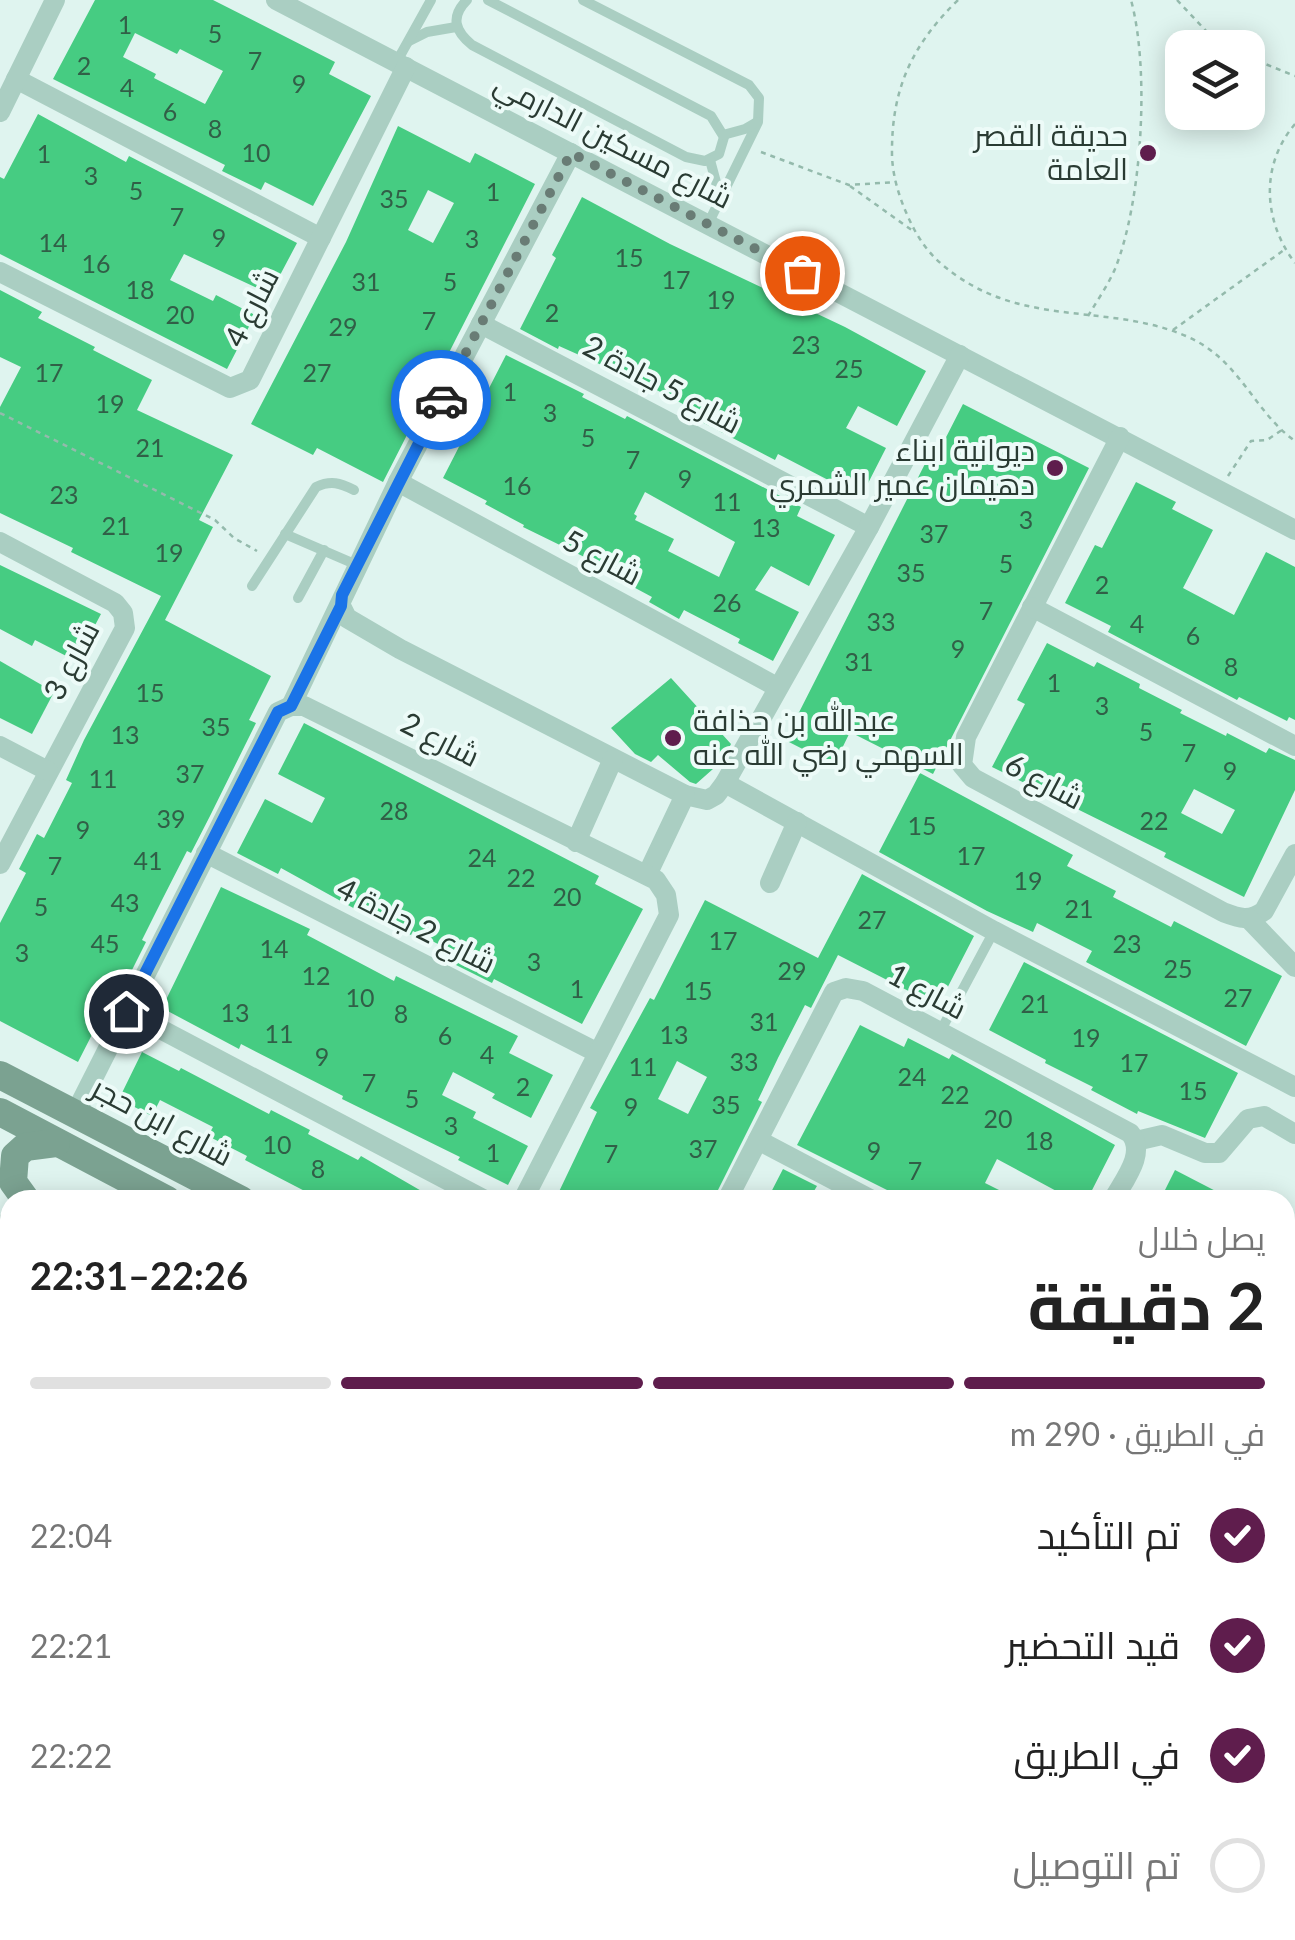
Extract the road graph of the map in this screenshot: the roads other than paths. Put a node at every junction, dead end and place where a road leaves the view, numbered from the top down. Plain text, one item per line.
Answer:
1 (55, 0) edge
2 (276, 0) edge
3 (431, 0) edge
4 (467, 0) edge
5 (488, 0) edge
6 (582, 0) edge
7 (456, 26) junction
8 (408, 41) junction
9 (401, 65) junction
10 (16, 80) junction
11 (0, 112) edge
12 (758, 122) junction
13 (723, 135) junction
14 (571, 153) junction
15 (710, 160) junction
16 (720, 199) junction
17 (708, 224) junction
18 (321, 238) junction
19 (0, 272) edge
20 (481, 324) junction
21 (960, 355) junction
22 (1120, 437) junction
23 (398, 482) junction
24 (354, 490) dead end
25 (869, 526) junction
26 (1295, 530) edge
27 (285, 534) junction
28 (0, 542) edge
29 (324, 550) junction
30 (358, 566) junction
31 (252, 586) dead end
32 (298, 598) dead end
33 (341, 606) junction
34 (1032, 607) junction
35 (777, 687) junction
36 (291, 706) junction
37 (0, 746) edge
38 (1295, 746) edge
39 (613, 759) junction
40 (48, 770) junction
41 (726, 783) junction
42 (686, 795) junction
43 (797, 822) junction
44 (576, 842) junction
45 (206, 853) junction
46 (1295, 854) edge
47 (0, 864) edge
48 (647, 876) junction
49 (770, 883) dead end
50 (1248, 919) junction
51 (994, 932) junction
52 (1295, 967) edge
53 (126, 1011) junction
54 (940, 1033) junction
55 (598, 1053) junction
56 (0, 1074) edge
57 (1295, 1087) edge
58 (0, 1112) edge
59 (76, 1114) junction
60 (1295, 1134) edge
61 (758, 1140) junction
62 (1136, 1141) junction
63 (56, 1144) junction
64 (17, 1190) edge
65 (147, 1190) edge
66 (222, 1190) edge
67 (467, 1190) edge
68 (529, 1190) edge
69 (732, 1190) edge
70 (853, 1190) edge
71 (1119, 1190) edge

1 - 10 street
2 - 9 street, شارع مسكين الدارمي
3 - 8 lane
4 - 7 lane
5 - 13 lane
6 - 12 lane
7 - 8 lane
7 - 15 lane
8 - 9 lane
9 - 14 street, شارع مسكين الدارمي
9 - 18 street, شارع 4
10 - 11 street
10 - 18 street
12 - 13 lane
12 - 16 lane
13 - 15 lane
14 - 17 street, شارع مسكين الدارمي
14 - 20 street
15 - 16 lane
16 - 17 lane
17 - 21 street, شارع مسكين الدارمي
18 - 19 street, شارع 4
20 - 23 street
20 - 25 street, شارع 5 جادة 2
21 - 22 street, شارع مسكين الدارمي
21 - 25 street
22 - 26 street, شارع مسكين الدارمي
22 - 34 street, شارع 6
23 - 30 street
23 - 35 street, شارع 5
24 - 27 lane
25 - 35 street
27 - 29 lane
27 - 31 lane
28 - 40 street, شارع 3
29 - 30 lane
29 - 32 lane
30 - 33 street
33 - 36 street
33 - 39 street
34 - 38 street
34 - 50 street, شارع 6
35 - 41 street
36 - 44 street, شارع 2
36 - 45 street
37 - 40 street
39 - 42 street
39 - 44 street
40 - 47 street, شارع 3
41 - 42 street
41 - 43 street
42 - 48 street
43 - 49 street
43 - 51 street
44 - 48 street, شارع 2
45 - 53 street
45 - 55 street, شارع 2 جادة 4
46 - 50 street
48 - 55 street
50 - 52 street
51 - 54 lane
51 - 57 street
53 - 59 street
53 - 67 street
54 - 61 street, شارع 1
54 - 62 street, شارع 1
55 - 68 street
56 - 59 main road, شارع ابن حجر
58 - 63 main road
59 - 66 main road, شارع ابن حجر
60 - 62 street
61 - 69 street, شارع 1
61 - 70 street
62 - 71 street
63 - 64 main road
63 - 65 main road

